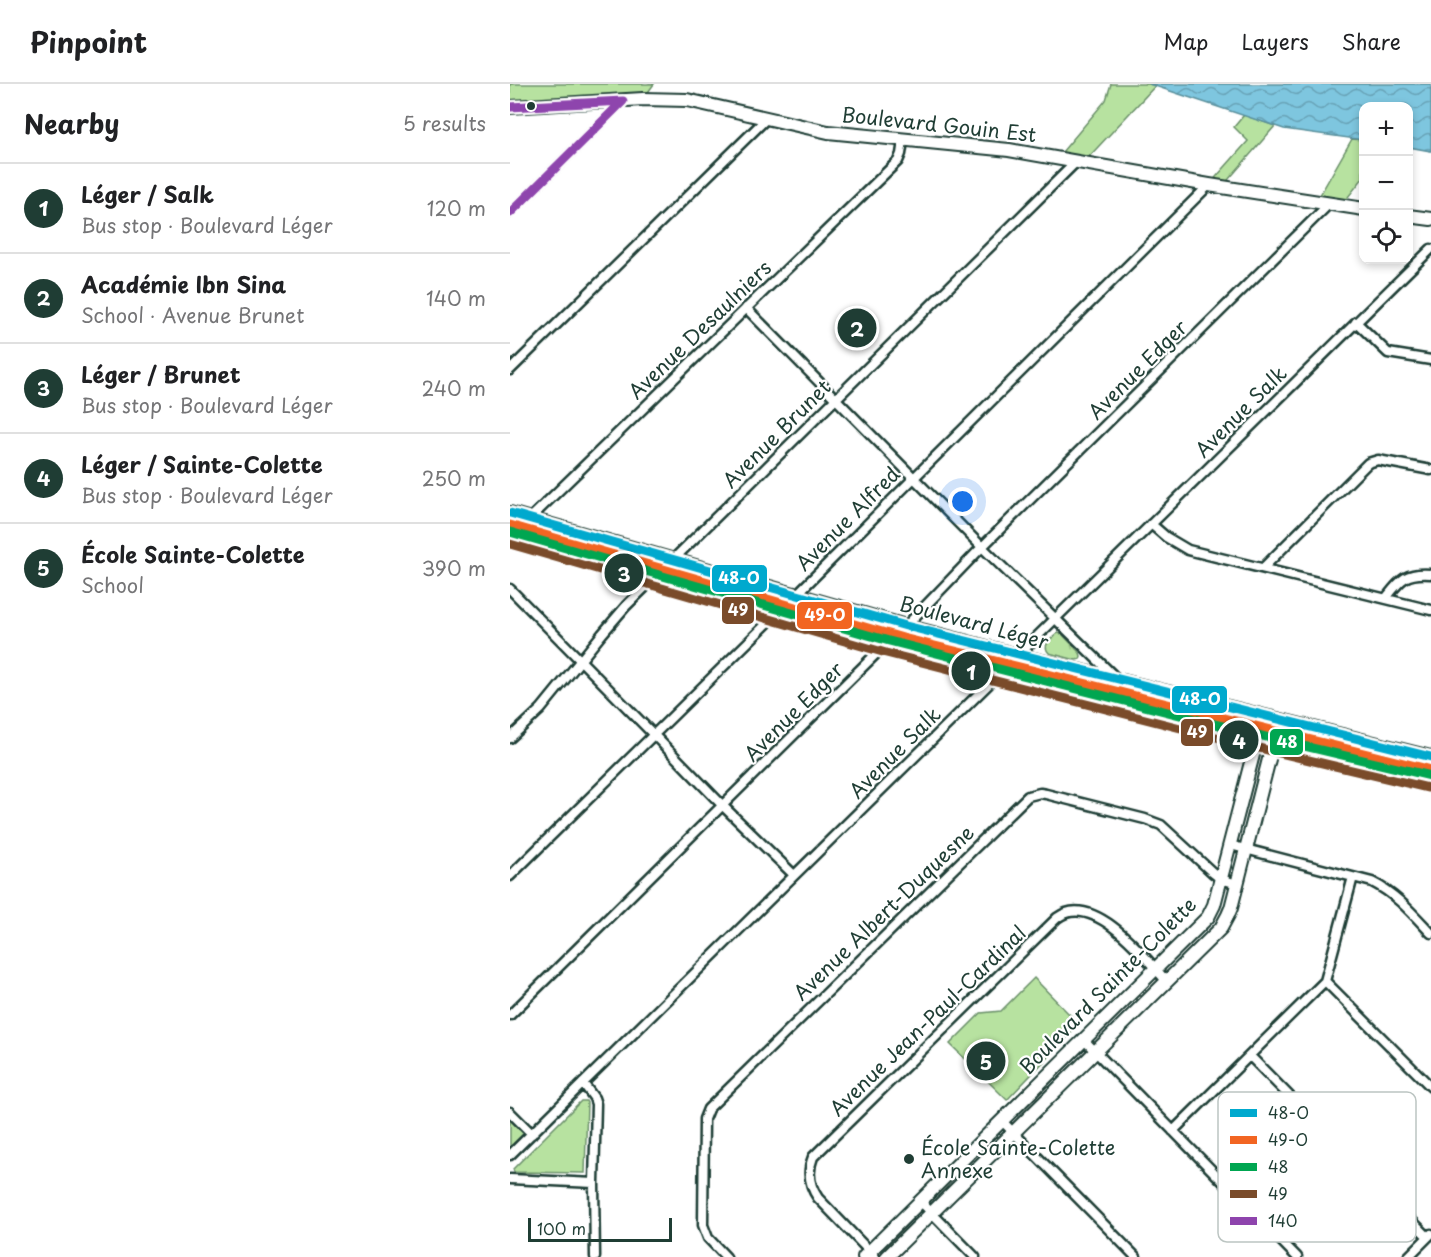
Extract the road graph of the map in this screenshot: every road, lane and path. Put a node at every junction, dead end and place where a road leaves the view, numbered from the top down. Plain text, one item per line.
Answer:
1 (623, 101) junction
2 (510, 107) edge
3 (766, 119) junction
4 (903, 141) junction
5 (1077, 161) junction
6 (1209, 185) junction
7 (1329, 204) junction
8 (1359, 208) edge
9 (510, 213) edge
10 (1413, 217) edge
11 (1431, 219) edge
12 (1431, 249) edge
13 (746, 308) junction
14 (1356, 322) junction
15 (1431, 360) edge
16 (510, 370) edge
17 (836, 399) junction
18 (1431, 470) edge
19 (913, 478) junction
20 (510, 513) edge
21 (531, 519) junction
22 (1151, 524) junction
23 (512, 534) edge
24 (982, 547) junction
25 (674, 560) junction
26 (1263, 568) junction
27 (658, 574) junction
28 (1431, 574) edge
29 (796, 595) junction
30 (512, 596) edge
31 (1386, 598) junction
32 (781, 609) junction
33 (1431, 610) edge
34 (1055, 619) junction
35 (906, 626) junction
36 (889, 641) junction
37 (1018, 655) junction
38 (581, 660) junction
39 (1003, 670) junction
40 (1118, 680) junction
41 (1263, 716) junction
42 (1279, 720) junction
43 (654, 735) junction
44 (1258, 735) junction
45 (510, 738) edge
46 (1274, 739) junction
47 (1431, 757) edge
48 (1431, 776) edge
49 (723, 806) junction
50 (1230, 845) junction
51 (1246, 849) junction
52 (794, 875) junction
53 (510, 876) edge
54 (1353, 877) junction
55 (1221, 879) junction
56 (1237, 884) junction
57 (1431, 933) edge
58 (1156, 969) junction
59 (1325, 981) junction
60 (1167, 982) junction
61 (510, 1015) edge
62 (1084, 1040) junction
63 (1096, 1052) junction
64 (1250, 1056) junction
65 (583, 1083) junction
66 (1431, 1087) edge
67 (1286, 1092) edge
68 (510, 1112) edge
69 (1002, 1121) junction
70 (1173, 1131) junction
71 (1013, 1133) junction
72 (532, 1134) junction
73 (510, 1155) edge
74 (1218, 1177) edge
75 (510, 1179) edge
76 (594, 1183) junction
77 (920, 1202) junction
78 (932, 1213) junction
79 (1416, 1223) edge
80 (1429, 1236) edge
81 (1282, 1242) edge
82 (870, 1255) edge
83 (595, 1257) edge
84 (726, 1257) edge
85 (887, 1257) edge
86 (975, 1257) edge
87 (1136, 1257) edge
88 (1297, 1257) edge
89 (1408, 1257) edge

1 - 2 street, Boulevard Gouin Est
1 - 3 street, Boulevard Gouin Est
1 - 9 street
3 - 4 street, Boulevard Gouin Est
3 - 16 street
4 - 5 street, Boulevard Gouin Est
4 - 13 street, Avenue Desaulniers
5 - 6 street, Boulevard Gouin Est
5 - 17 street, Avenue Brunet
6 - 7 street, Boulevard Gouin Est
6 - 19 street, Avenue Alfred
7 - 8 street, Boulevard Gouin Est
7 - 24 street, Avenue Edger
10 - 11 street
12 - 14 street, Avenue Salk
13 - 17 street
13 - 21 street, Avenue Desaulniers
14 - 15 street
14 - 22 street, Avenue Salk
17 - 19 street
17 - 25 street, Avenue Brunet
18 - 26 street
19 - 24 street
19 - 29 street, Avenue Alfred
20 - 21 street, Boulevard Léger
21 - 23 street, Avenue Desaulniers
21 - 25 street, Boulevard Léger
22 - 26 street
22 - 34 street, Avenue Salk
23 - 27 street, Boulevard Léger
24 - 34 street
24 - 35 street, Avenue Edger
25 - 27 street, Avenue Brunet
25 - 29 street, Boulevard Léger
26 - 31 street
27 - 32 street, Boulevard Léger
27 - 38 street, Avenue Brunet
28 - 31 street
29 - 32 street, Avenue Alfred
29 - 35 street, Boulevard Léger
30 - 38 street
31 - 33 street
32 - 36 street, Boulevard Léger
32 - 43 street, Avenue Alfred
34 - 37 street, Avenue Salk
34 - 40 street
35 - 36 street, Avenue Edger
35 - 37 street, Boulevard Léger
36 - 39 street, Boulevard Léger
36 - 49 street, Avenue Edger
37 - 39 street, Avenue Salk
37 - 40 street, Boulevard Léger
38 - 43 street
38 - 45 street, Avenue Brunet
39 - 44 street, Boulevard Léger
39 - 52 street, Avenue Salk
40 - 41 street, Boulevard Léger
41 - 42 street, Boulevard Léger
41 - 44 street, Boulevard Sainte-Colette
42 - 46 street, Boulevard Sainte-Colette
42 - 47 street, Boulevard Léger
43 - 49 street
43 - 53 street, Avenue Alfred
44 - 46 street, Boulevard Léger
44 - 50 street, Boulevard Sainte-Colette
46 - 48 street, Boulevard Léger
46 - 51 street, Boulevard Sainte-Colette
49 - 52 street
49 - 61 street, Avenue Edger
50 - 51 street
50 - 55 street, Boulevard Sainte-Colette
51 - 54 street
51 - 56 street, Boulevard Sainte-Colette
52 - 65 street, Avenue Salk
54 - 57 street
54 - 59 street
55 - 56 street, Avenue Albert-Duquesne
55 - 58 street, Boulevard Sainte-Colette
55 - 84 street, Avenue Albert-Duquesne
56 - 60 street, Boulevard Sainte-Colette
58 - 60 street, Avenue Jean-Paul-Cardinal
58 - 62 street, Boulevard Sainte-Colette
58 - 82 street, Avenue Jean-Paul-Cardinal
59 - 64 street
59 - 66 street
60 - 63 street, Boulevard Sainte-Colette
62 - 63 street
62 - 69 street, Boulevard Sainte-Colette
63 - 70 street
63 - 71 street, Boulevard Sainte-Colette
64 - 67 street
64 - 70 street
65 - 72 street, Avenue Salk
65 - 76 street
68 - 72 street
69 - 71 street
69 - 77 street, Boulevard Sainte-Colette
70 - 74 street
71 - 78 street, Boulevard Sainte-Colette
71 - 87 street
72 - 73 street, Avenue Salk
75 - 76 street
76 - 83 street
77 - 78 street
77 - 82 street, Boulevard Sainte-Colette
78 - 85 street, Boulevard Sainte-Colette
78 - 86 street
79 - 80 street
80 - 89 street
81 - 88 street

